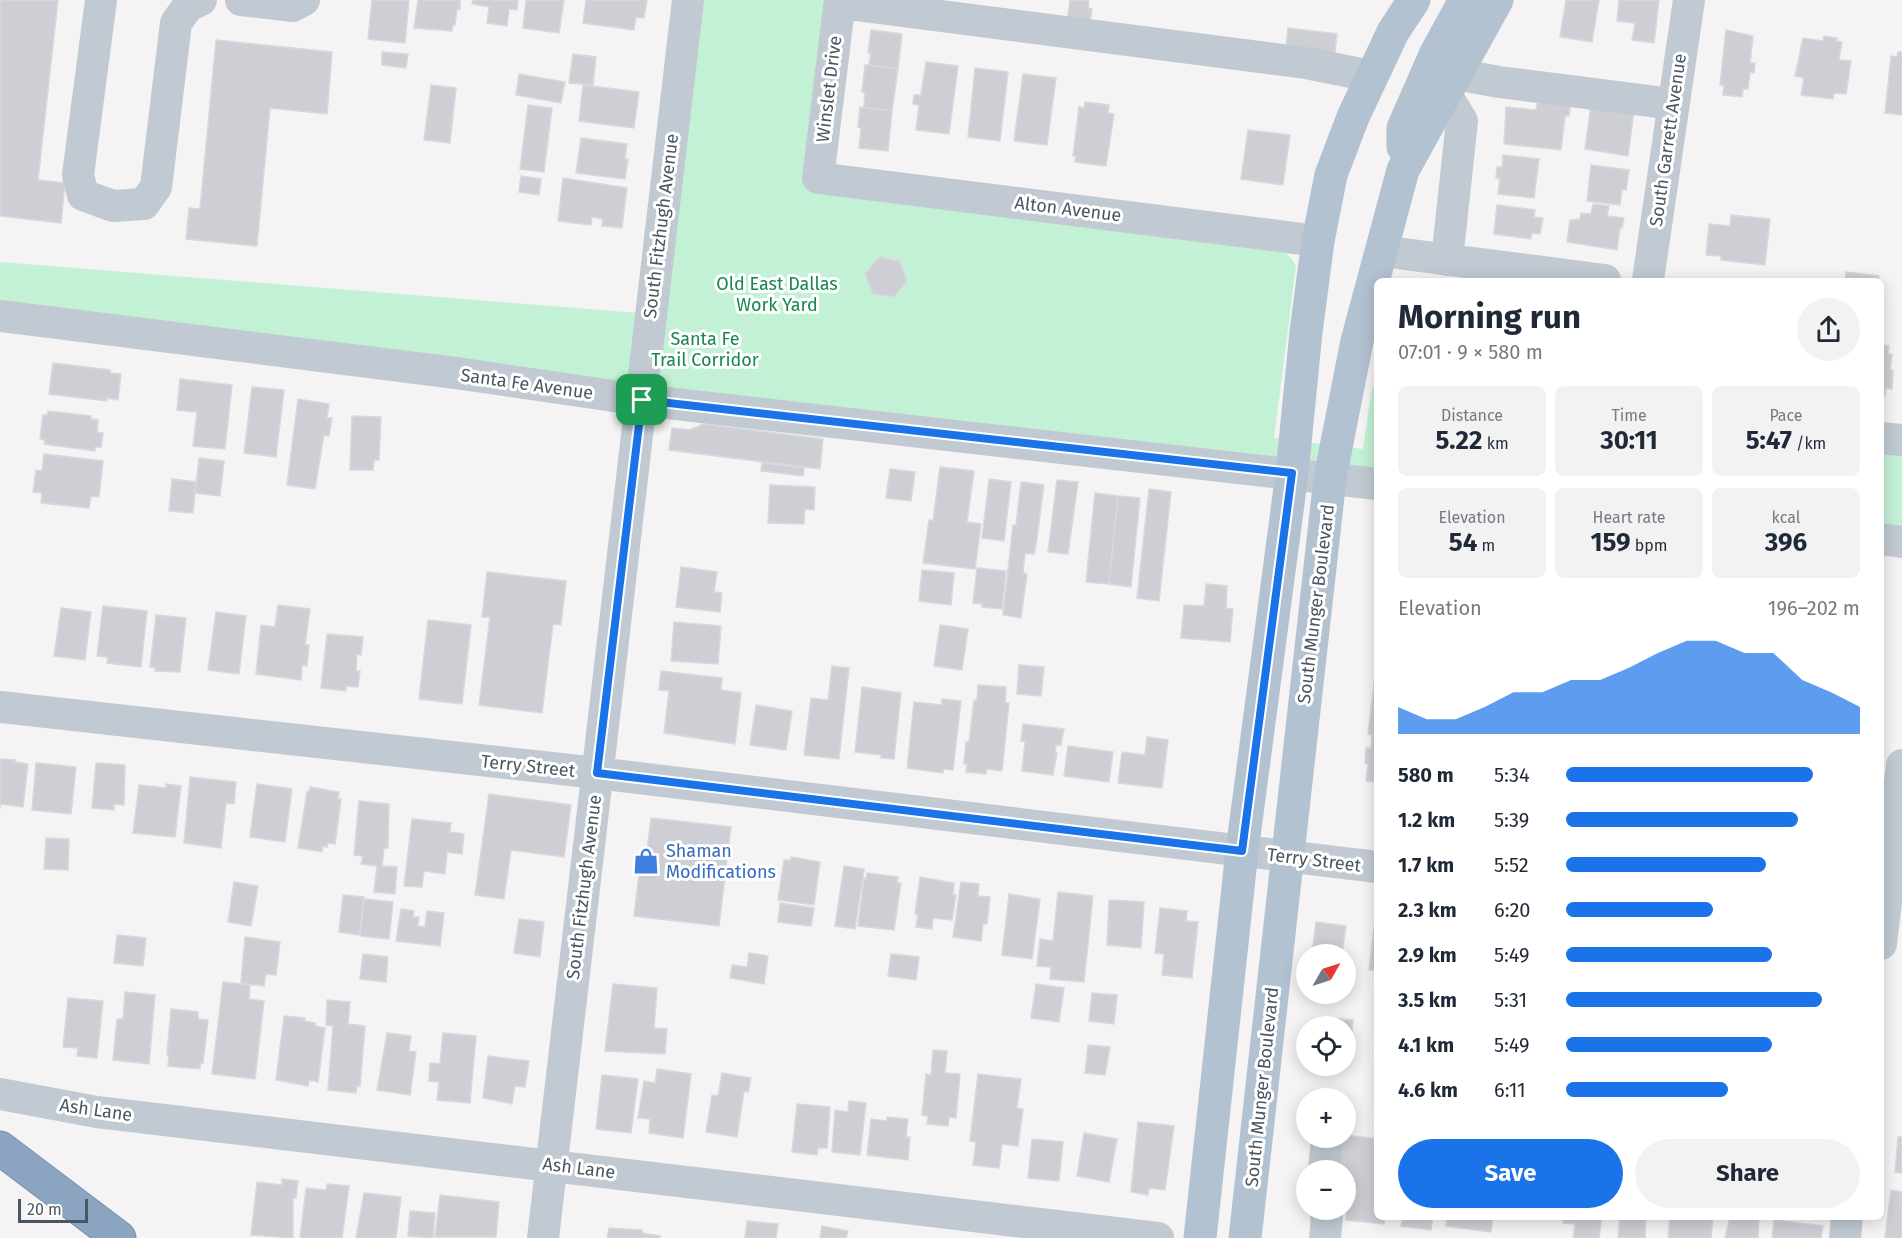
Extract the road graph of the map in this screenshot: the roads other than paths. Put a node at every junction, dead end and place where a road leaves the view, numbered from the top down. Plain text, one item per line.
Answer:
1 (100, 0) edge
2 (201, 0) edge
3 (241, 0) edge
4 (304, 0) edge
5 (688, 0) edge
6 (1414, 0) edge
7 (1465, 0) edge
8 (1497, 0) edge
9 (1689, 0) edge
10 (840, 1) edge
11 (1371, 76) junction
12 (1450, 83) junction
13 (1673, 104) junction
14 (1403, 170) junction
15 (818, 178) joint
16 (1318, 241) junction
17 (1381, 252) junction
18 (1447, 260) junction
19 (1589, 278) edge
20 (1648, 278) edge
21 (0, 316) edge
22 (642, 400) junction
23 (1884, 438) edge
24 (1902, 440) edge
25 (1292, 473) junction
26 (1330, 478) junction
27 (1374, 484) edge
28 (1884, 539) edge
29 (1902, 542) edge
30 (0, 707) edge
31 (1902, 765) edge
32 (597, 773) junction
33 (1242, 851) junction
34 (1287, 856) junction
35 (1374, 867) edge
36 (1887, 929) edge
37 (0, 1094) edge
38 (0, 1148) edge
39 (553, 1165) junction
40 (1327, 1220) edge
41 (1847, 1220) edge
42 (119, 1238) edge
43 (543, 1238) edge
44 (1158, 1238) edge
45 (1200, 1238) edge
46 (1245, 1238) edge
47 (1325, 1238) edge
48 (1845, 1238) edge

1 - 2 street
3 - 4 street
5 - 22 street, South Fitzhugh Avenue
6 - 11 main road
7 - 14 main road
8 - 12 main road, South Munger Boulevard
9 - 13 street, South Garrett Avenue
10 - 11 street
10 - 15 street, Winslet Drive
11 - 16 main road
12 - 13 street
12 - 14 main road, South Munger Boulevard
12 - 18 street
13 - 20 street, South Garrett Avenue
14 - 17 main road, South Munger Boulevard
15 - 16 street, Alton Avenue
16 - 25 main road
17 - 18 street
17 - 26 main road, South Munger Boulevard
18 - 19 street
21 - 22 street, Santa Fe Avenue
22 - 25 street, Santa Fe Avenue
22 - 32 street, South Fitzhugh Avenue
23 - 24 street
25 - 26 street, Santa Fe Avenue
25 - 33 main road
26 - 27 street, Santa Fe Avenue
26 - 34 main road, South Munger Boulevard
28 - 29 street
30 - 32 street, Terry Street
31 - 36 street
32 - 33 street, Terry Street
32 - 39 street, South Fitzhugh Avenue
33 - 34 street, Terry Street
33 - 45 main road
34 - 35 street, Terry Street
34 - 46 main road, South Munger Boulevard
37 - 39 street, Ash Lane
38 - 42 highway
39 - 43 street, South Fitzhugh Avenue
39 - 44 street, Ash Lane
40 - 47 street
41 - 48 street

